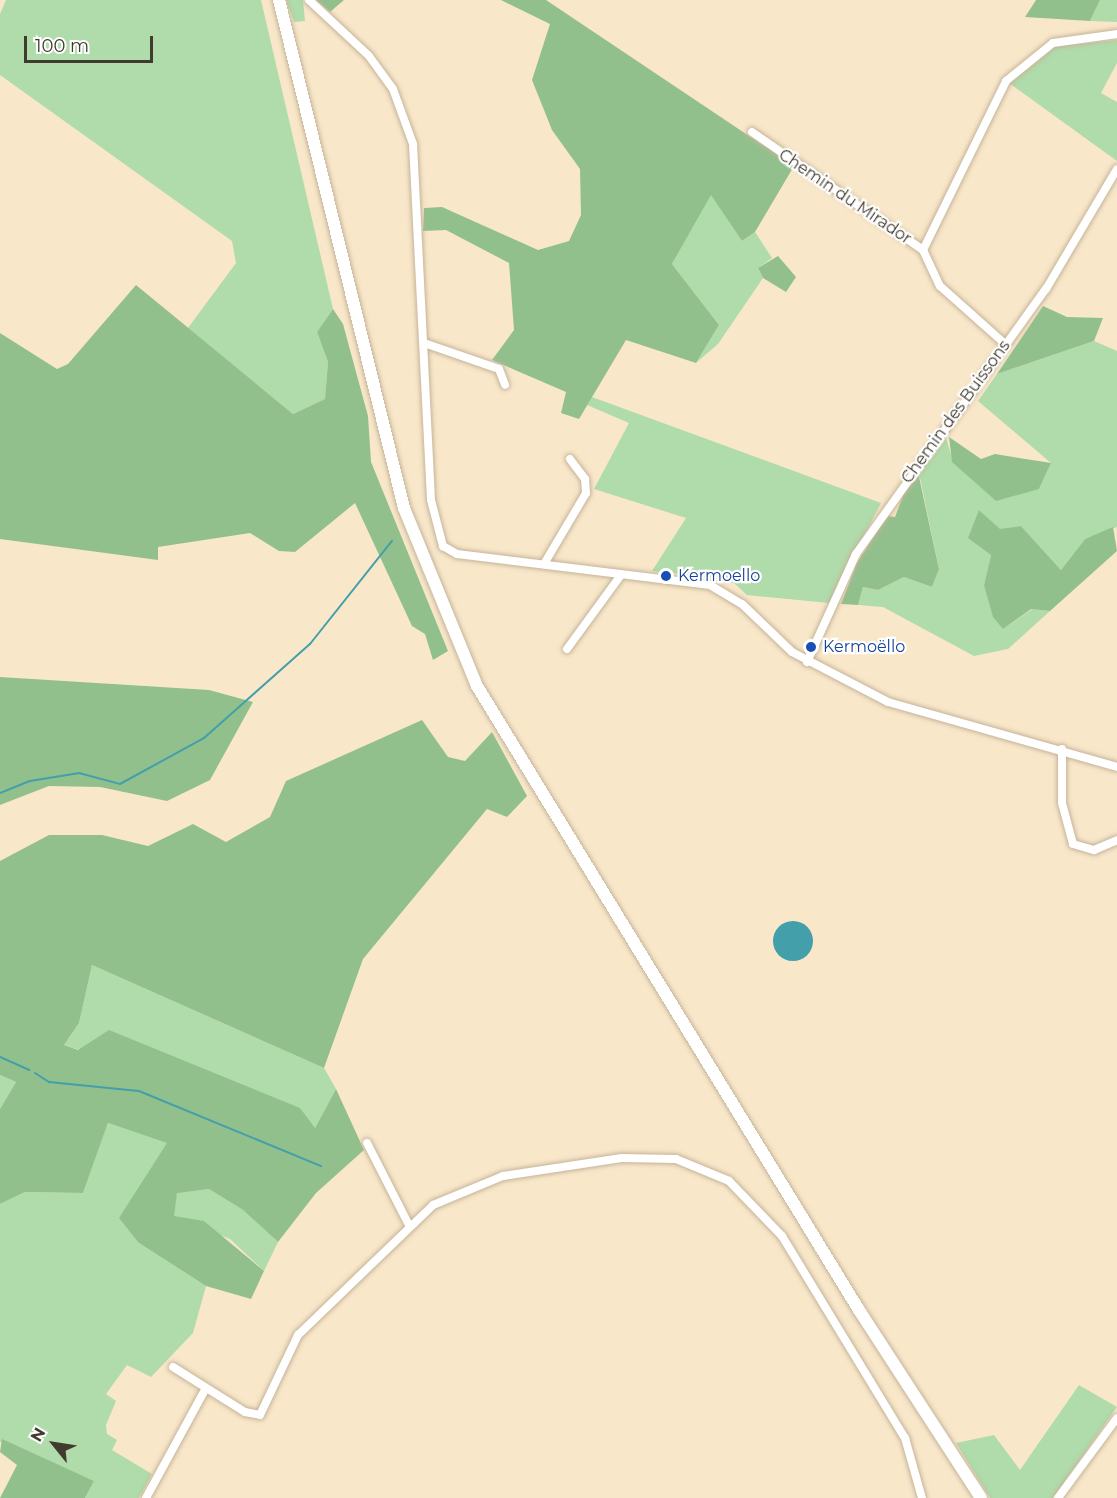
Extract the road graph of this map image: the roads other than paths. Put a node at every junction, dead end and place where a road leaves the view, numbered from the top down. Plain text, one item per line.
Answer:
1 (279, 0) edge
2 (309, 0) edge
3 (1117, 34) edge
4 (752, 132) dead end
5 (1117, 169) edge
6 (923, 250) junction
7 (424, 343) junction
8 (1005, 344) junction
9 (505, 385) dead end
10 (570, 459) dead end
11 (544, 564) junction
12 (621, 575) junction
13 (567, 649) dead end
14 (807, 662) junction
15 (1062, 749) junction
16 (1117, 767) edge
17 (1117, 840) edge
18 (367, 1143) dead end
19 (409, 1225) junction
20 (173, 1367) dead end
21 (206, 1388) junction
22 (1117, 1418) edge
23 (146, 1498) edge
24 (922, 1498) edge
25 (981, 1498) edge
26 (1058, 1498) edge

1 - 25 main road
2 - 7 street
3 - 6 street
4 - 6 street, Chemin du Mirador
5 - 8 street, Chemin des Buissons
6 - 8 street, Chemin du Mirador
7 - 9 street
7 - 11 street
8 - 14 street, Chemin des Buissons
10 - 11 street
11 - 12 street
12 - 13 street
12 - 14 street
14 - 15 street
15 - 16 street
15 - 17 street
18 - 19 street
19 - 21 street
19 - 24 street
20 - 21 street
21 - 23 street
22 - 26 street

